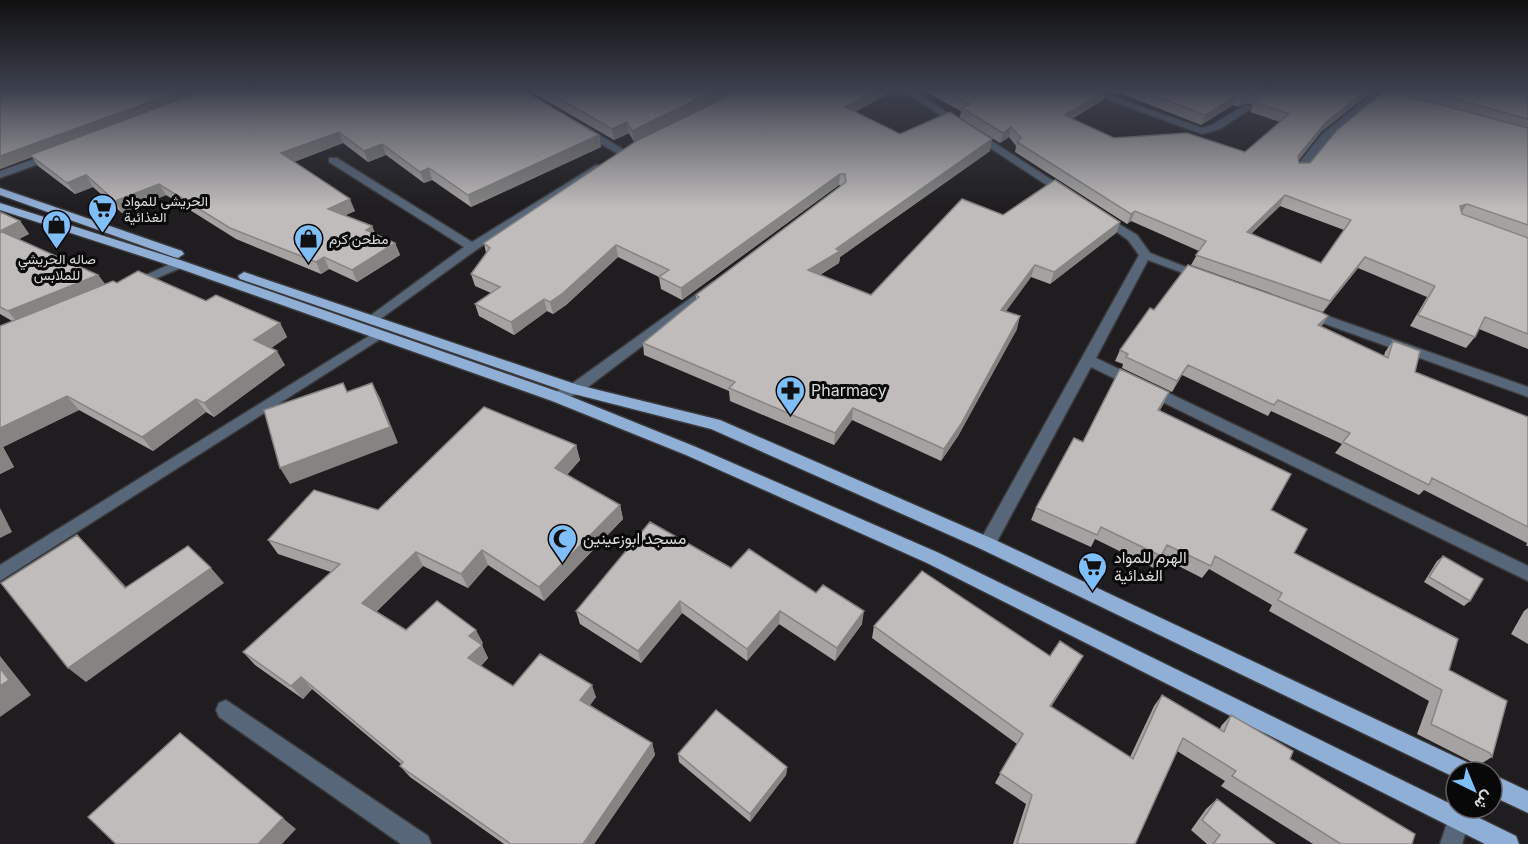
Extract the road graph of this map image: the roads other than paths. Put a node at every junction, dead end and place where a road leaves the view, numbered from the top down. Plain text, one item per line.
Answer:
1 (583, 128) edge
2 (965, 128) edge
3 (1195, 128) edge
4 (1211, 128) edge
5 (1337, 128) edge
6 (66, 150) edge
7 (333, 160) dead end
8 (1299, 170) edge
9 (0, 175) edge
10 (0, 191) edge
11 (0, 206) edge
12 (471, 247) junction
13 (1145, 255) junction
14 (179, 264) junction
15 (726, 276) edge
16 (1213, 279) edge
17 (116, 291) edge
18 (1292, 308) edge
19 (375, 328) junction
20 (1088, 360) junction
21 (575, 389) junction
22 (1528, 392) edge
23 (557, 397) junction
24 (987, 544) junction
25 (0, 574) edge
26 (1528, 574) edge
27 (226, 710) dead end
28 (1444, 762) edge
29 (1504, 791) edge
30 (1528, 802) edge
31 (1444, 812) edge
32 (1459, 820) edge
33 (1461, 820) edge
34 (420, 844) edge
35 (1451, 844) edge
36 (1507, 844) edge

1 - 12 street
2 - 13 street
3 - 4 street
5 - 8 street
6 - 9 street
7 - 12 street
10 - 19 main road
11 - 14 main road
12 - 19 street
13 - 16 street
13 - 20 street
14 - 17 street
14 - 19 main road
15 - 21 street
18 - 22 street
19 - 21 main road
19 - 23 main road
19 - 25 street
20 - 24 street
20 - 26 street
21 - 23 street
21 - 24 main road
23 - 31 main road
24 - 28 main road
27 - 34 street
29 - 30 main road
32 - 35 street
33 - 36 main road

